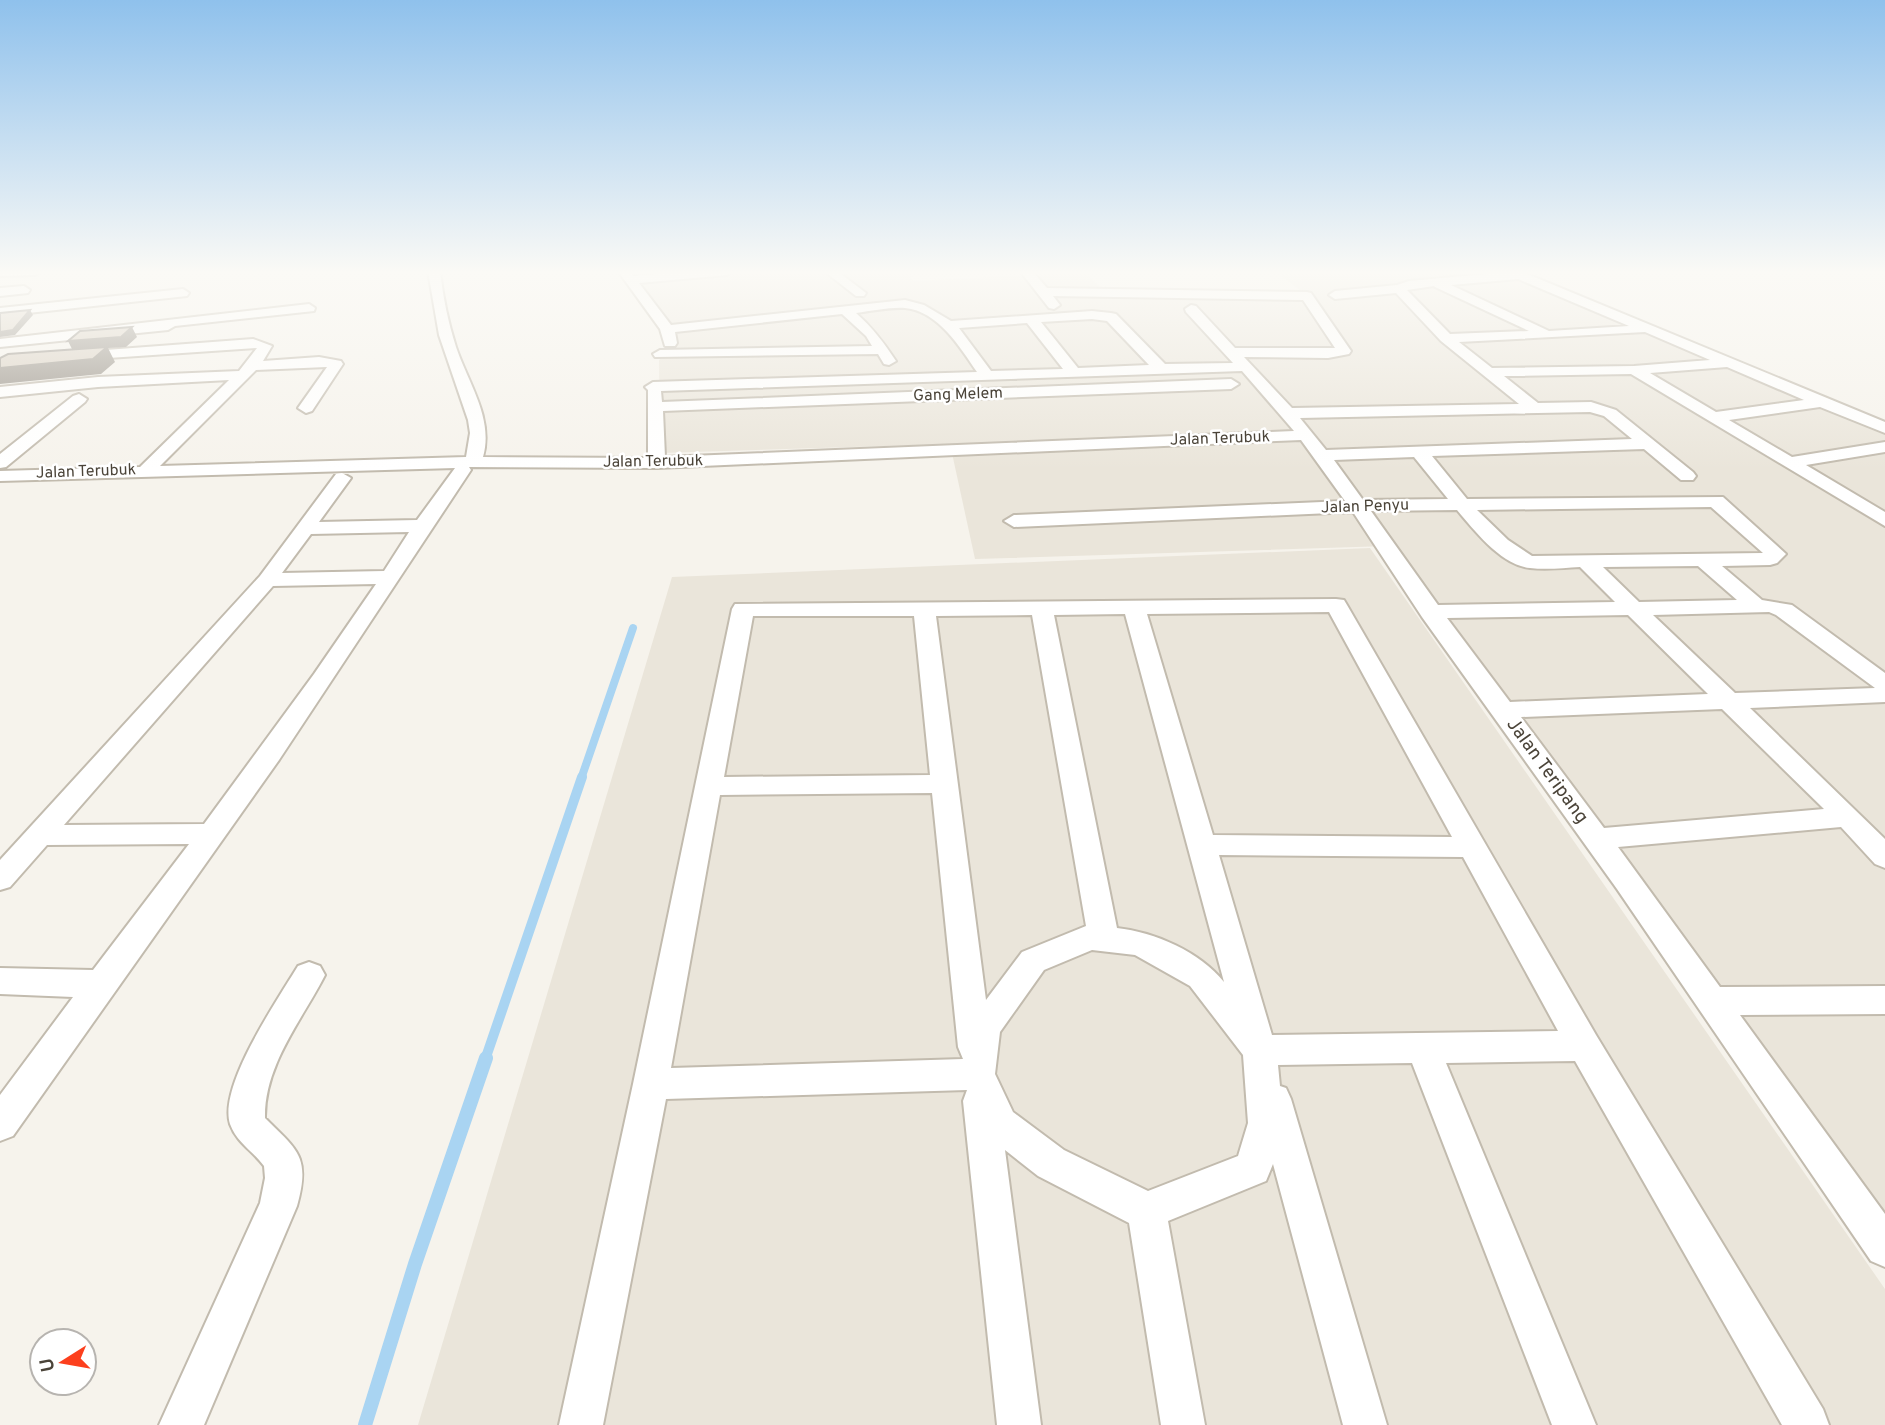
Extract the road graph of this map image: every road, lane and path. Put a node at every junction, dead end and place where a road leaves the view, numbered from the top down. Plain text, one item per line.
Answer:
1 (47, 338) edge
2 (154, 338) edge
3 (447, 338) edge
4 (669, 338) edge
5 (835, 338) edge
6 (874, 338) edge
7 (959, 338) edge
8 (1046, 338) edge
9 (1132, 338) edge
10 (1218, 338) edge
11 (1335, 338) edge
12 (1446, 338) joint
13 (1463, 338) edge
14 (1670, 338) edge
15 (0, 343) edge
16 (883, 350) junction
17 (139, 351) junction
18 (717, 352) junction
19 (62, 358) edge
20 (1731, 363) junction
21 (1245, 367) junction
22 (1161, 369) junction
23 (247, 370) junction
24 (1634, 370) junction
25 (654, 371) junction
26 (1489, 372) junction
27 (1074, 373) junction
28 (988, 377) junction
29 (899, 379) junction
30 (98, 383) junction
31 (0, 392) edge
32 (79, 399) dead end
33 (1823, 401) junction
34 (655, 407) junction
35 (1533, 407) junction
36 (306, 408) dead end
37 (1288, 412) junction
38 (1714, 417) junction
39 (1885, 428) edge
40 (1648, 444) junction
41 (1314, 445) junction
42 (1885, 447) edge
43 (1423, 457) dead end
44 (0, 463) edge
45 (657, 463) junction
46 (1789, 463) junction
47 (467, 466) junction
48 (146, 470) junction
49 (0, 476) edge
50 (1687, 476) dead end
51 (342, 478) dead end
52 (1464, 504) junction
53 (1357, 506) junction
54 (1881, 514) edge
55 (1014, 521) dead end
56 (423, 526) junction
57 (305, 528) junction
58 (1703, 560) junction
59 (1587, 563) junction
60 (391, 577) junction
61 (267, 580) junction
62 (1756, 606) junction
63 (1134, 607) junction
64 (1042, 608) junction
65 (1634, 608) junction
66 (924, 610) junction
67 (1430, 612) junction
68 (1885, 684) edge
69 (1885, 695) edge
70 (1729, 702) junction
71 (1503, 710) junction
72 (944, 784) junction
73 (710, 786) junction
74 (1848, 817) junction
75 (212, 834) junction
76 (41, 835) junction
77 (1597, 839) junction
78 (1202, 845) junction
79 (1470, 847) junction
80 (1885, 857) edge
81 (0, 879) edge
82 (1104, 939) junction
83 (309, 975) dead end
84 (0, 981) edge
85 (100, 984) junction
86 (1885, 1000) edge
87 (1712, 1001) junction
88 (1584, 1046) junction
89 (1423, 1048) junction
90 (1260, 1050) junction
91 (978, 1074) junction
92 (651, 1084) junction
93 (0, 1124) edge
94 (1147, 1211) junction
95 (1885, 1247) edge
96 (181, 1425) edge
97 (581, 1425) edge
98 (1019, 1425) edge
99 (1183, 1425) edge
100 (1365, 1425) edge
101 (1574, 1425) edge
102 (1807, 1425) edge

1 - 15 street
2 - 17 street
3 - 47 street
4 - 25 street
5 - 18 street
6 - 16 street
7 - 28 street
8 - 27 street
9 - 22 street
10 - 21 street, Jalan Teripang
11 - 21 street
12 - 13 street
12 - 26 street
14 - 20 street
16 - 18 street
16 - 29 street
17 - 19 street
17 - 23 street
17 - 30 street
18 - 25 street
20 - 24 street
20 - 33 street
21 - 22 street
21 - 34 street, Gang Melem
21 - 37 street, Jalan Teripang
22 - 27 street
23 - 30 street
23 - 36 street
23 - 48 street
24 - 26 street
24 - 38 street
25 - 29 street
25 - 34 street
26 - 35 street
27 - 28 street
28 - 29 street
30 - 31 street
32 - 44 street
33 - 38 street
33 - 39 street
34 - 45 street
35 - 37 street
35 - 40 street
37 - 41 street, Jalan Teripang
38 - 46 street
40 - 41 street, Jalan Terubuk
40 - 50 street
41 - 45 street, Jalan Terubuk
41 - 53 street, Jalan Teripang
42 - 46 street
43 - 52 street
45 - 47 street, Jalan Terubuk
46 - 54 street
47 - 48 street, Jalan Terubuk
47 - 56 street
48 - 49 street, Jalan Terubuk
51 - 57 street
52 - 53 street, Jalan Penyu
52 - 58 street, Jalan Penyu
52 - 59 street
53 - 55 street, Jalan Penyu
53 - 67 street, Jalan Teripang
56 - 57 street
56 - 60 street
57 - 61 street
58 - 59 street
58 - 62 street
59 - 65 street
60 - 61 street
60 - 75 street
61 - 76 street
62 - 65 street
62 - 68 street
63 - 64 street
63 - 78 street
63 - 79 street
64 - 66 street
64 - 82 street
65 - 67 street
65 - 70 street
66 - 72 street
66 - 73 street
67 - 71 street, Jalan Teripang
69 - 70 street
70 - 71 street
70 - 74 street
71 - 77 street, Jalan Teripang
72 - 73 street
72 - 91 street
73 - 92 street
74 - 77 street
74 - 80 street
75 - 76 street
75 - 85 street
76 - 81 street
77 - 87 street, Jalan Teripang
78 - 79 street
78 - 90 street
79 - 88 street
82 - 90 street
82 - 91 street
83 - 96 street
84 - 85 street
85 - 93 street
86 - 87 street
87 - 95 street, Jalan Teripang
88 - 89 street
88 - 102 street
89 - 90 street
89 - 101 street
90 - 94 street
90 - 100 street
91 - 92 street
91 - 94 street
91 - 98 street
92 - 97 street
94 - 99 street

